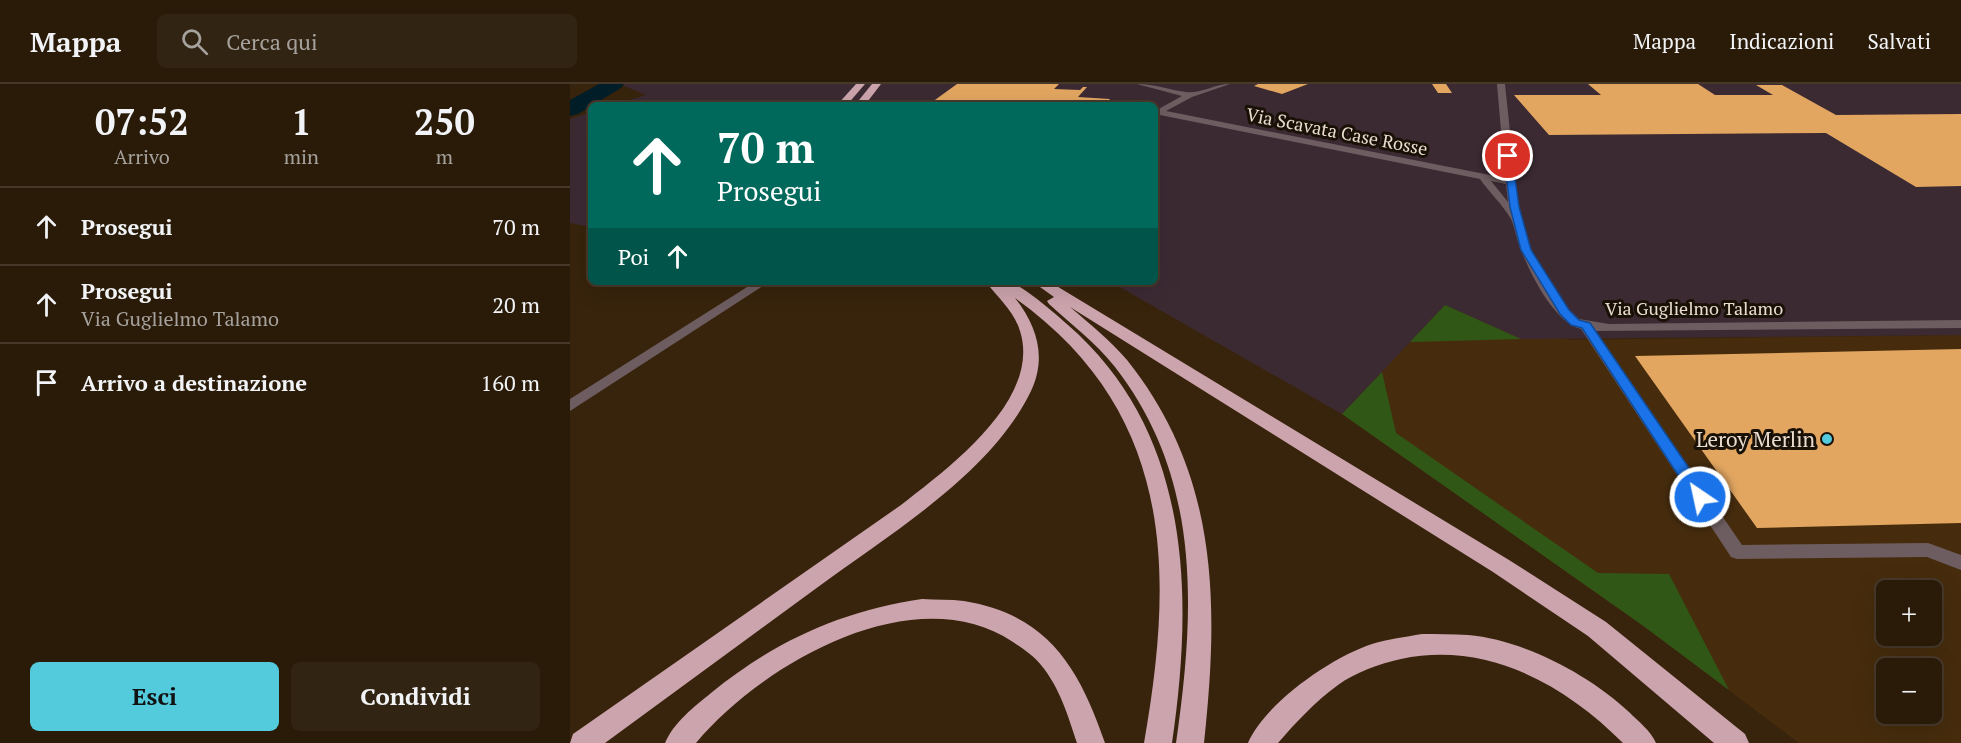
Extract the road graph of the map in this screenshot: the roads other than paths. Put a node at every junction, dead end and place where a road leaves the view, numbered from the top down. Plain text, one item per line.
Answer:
1 (861, 84) edge
2 (877, 84) edge
3 (1141, 84) edge
4 (1226, 84) edge
5 (1501, 84) edge
6 (1189, 95) junction
7 (845, 102) edge
8 (862, 102) edge
9 (1158, 112) edge
10 (1158, 113) edge
11 (1483, 177) junction
12 (1510, 182) junction
13 (1518, 221) junction
14 (758, 285) edge
15 (996, 285) edge
16 (1006, 285) edge
17 (1034, 285) edge
18 (1045, 285) edge
19 (1961, 324) edge
20 (1586, 326) junction
21 (570, 406) edge
22 (1961, 563) edge
23 (583, 743) edge
24 (679, 743) edge
25 (1091, 743) edge
26 (1158, 743) edge
27 (1190, 743) edge
28 (1262, 743) edge
29 (1642, 743) edge
30 (1735, 743) edge

1 - 7 highway
2 - 8 highway
3 - 6 street
4 - 6 street
5 - 12 street, Via Guglielmo Talamo
6 - 9 street
10 - 11 street, Via Scavata Case Rosse
11 - 12 street, Via Scavata Case Rosse
11 - 13 street
12 - 13 street, Via Guglielmo Talamo
13 - 20 street, Via Guglielmo Talamo
14 - 21 street
15 - 23 highway
16 - 26 highway
17 - 27 highway
18 - 30 highway
19 - 20 street, Via Guglielmo Talamo
20 - 22 street
24 - 25 highway
28 - 29 highway

